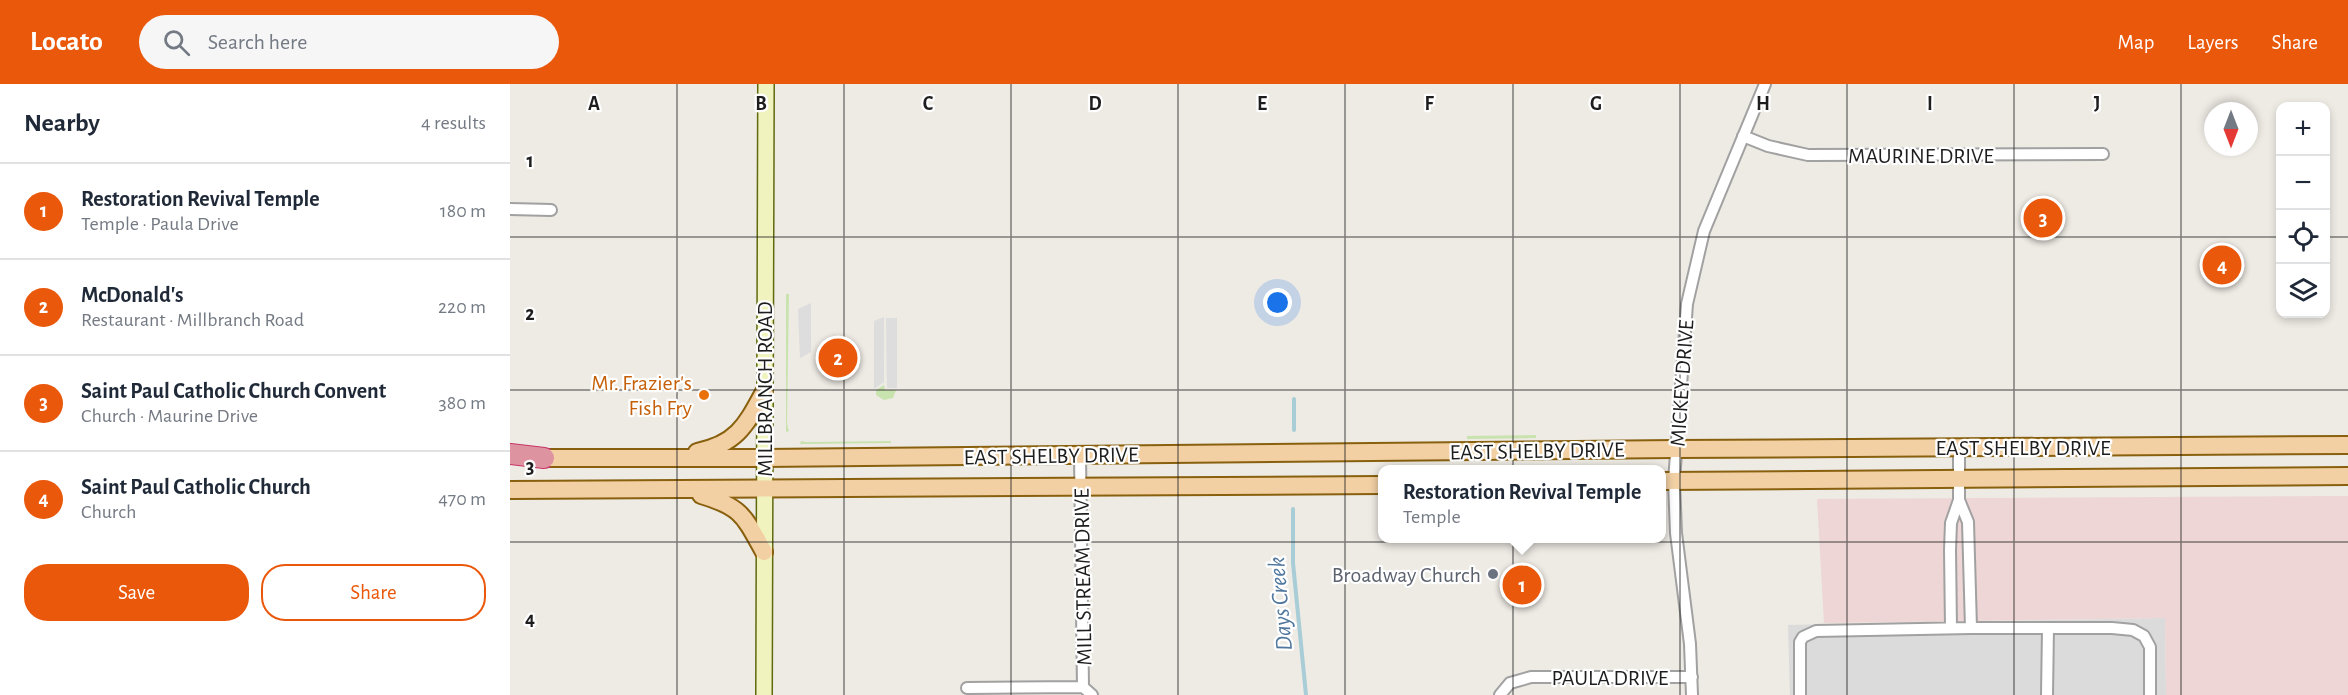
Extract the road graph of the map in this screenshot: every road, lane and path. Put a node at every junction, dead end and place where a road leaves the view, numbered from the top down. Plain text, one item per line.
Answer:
1 (766, 84) edge
2 (1765, 84) edge
3 (1743, 136) junction
4 (2103, 154) dead end
5 (510, 209) edge
6 (551, 210) dead end
7 (764, 392) junction
8 (2348, 445) edge
9 (1959, 447) junction
10 (1676, 449) junction
11 (1080, 455) junction
12 (510, 456) edge
13 (544, 458) joint
14 (668, 458) junction
15 (764, 458) junction
16 (2348, 476) edge
17 (1959, 479) junction
18 (1668, 481) edge
19 (1378, 485) edge
20 (1081, 488) junction
21 (764, 489) junction
22 (510, 490) edge
23 (683, 490) junction
24 (1959, 500) junction
25 (764, 552) junction
26 (1950, 561) junction
27 (1970, 561) junction
28 (1951, 628) junction
29 (1971, 628) junction
30 (2048, 628) junction
31 (1692, 676) junction
32 (967, 688) dead end
33 (1088, 691) edge
34 (764, 695) edge
35 (1500, 695) edge
36 (1692, 695) edge
37 (1800, 695) edge
38 (2048, 695) edge
39 (2150, 695) edge

1 - 7 main road, MILLBRANCH ROAD
2 - 3 street, MICKEY DRIVE
3 - 4 street, MAURINE DRIVE
3 - 10 street, MICKEY DRIVE
5 - 6 street
7 - 14 main road
7 - 15 main road, MILLBRANCH ROAD
8 - 9 main road, EAST SHELBY DRIVE
9 - 10 main road, EAST SHELBY DRIVE
9 - 17 street
10 - 11 main road, EAST SHELBY DRIVE
10 - 18 street, MICKEY DRIVE
11 - 15 main road, EAST SHELBY DRIVE
11 - 20 street, MILL STREAM DRIVE
12 - 13 highway
13 - 14 main road, EAST SHELBY DRIVE
14 - 15 main road, EAST SHELBY DRIVE
15 - 21 main road, MILLBRANCH ROAD
16 - 17 main road, EAST SHELBY DRIVE
17 - 18 main road, EAST SHELBY DRIVE
17 - 24 street
18 - 31 street, MICKEY DRIVE
19 - 20 main road, EAST SHELBY DRIVE
20 - 21 main road, EAST SHELBY DRIVE
20 - 33 street, MILL STREAM DRIVE
21 - 23 main road, EAST SHELBY DRIVE
21 - 25 main road, MILLBRANCH ROAD
22 - 23 main road, EAST SHELBY DRIVE
23 - 25 main road
24 - 26 street
24 - 27 street
25 - 34 main road, MILLBRANCH ROAD
26 - 27 street
26 - 28 street
27 - 29 street
28 - 29 street
28 - 37 street
29 - 30 street
30 - 38 street
30 - 39 street
31 - 35 street, PAULA DRIVE
31 - 36 street, MICKEY DRIVE
32 - 33 street

